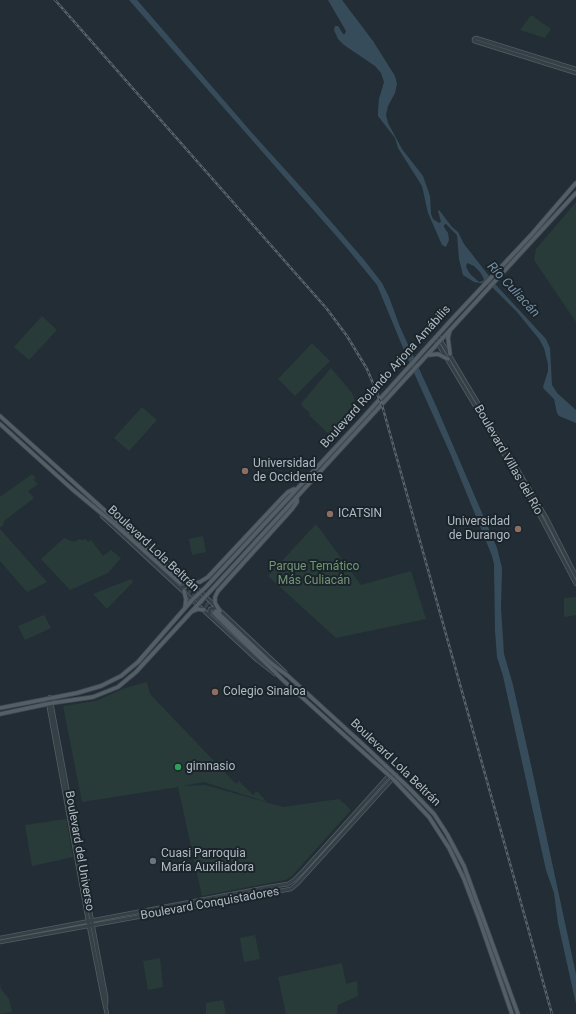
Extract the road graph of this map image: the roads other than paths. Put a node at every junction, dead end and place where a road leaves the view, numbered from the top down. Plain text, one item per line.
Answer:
1 (576, 69) edge
2 (576, 73) edge
3 (576, 183) edge
4 (576, 193) edge
5 (450, 329) junction
6 (437, 337) junction
7 (440, 342) junction
8 (450, 354) junction
9 (428, 355) junction
10 (450, 360) junction
11 (0, 416) edge
12 (0, 424) edge
13 (297, 488) junction
14 (297, 498) junction
15 (98, 512) junction
16 (576, 576) edge
17 (183, 581) junction
18 (191, 583) junction
19 (576, 584) edge
20 (180, 588) junction
21 (184, 591) junction
22 (200, 593) junction
23 (204, 597) junction
24 (193, 600) junction
25 (197, 604) junction
26 (185, 609) junction
27 (204, 610) junction
28 (217, 611) junction
29 (188, 614) junction
30 (209, 615) junction
31 (284, 681) junction
32 (49, 698) junction
33 (50, 704) junction
34 (0, 708) edge
35 (0, 714) edge
36 (392, 772) junction
37 (388, 775) junction
38 (396, 775) junction
39 (392, 779) junction
40 (483, 915) junction
41 (478, 916) junction
42 (90, 921) junction
43 (91, 925) junction
44 (0, 938) edge
45 (0, 942) edge
46 (107, 1014) edge
47 (512, 1014) edge
48 (518, 1014) edge

1 - 2 street
3 - 6 main road, Boulevard Rolando Arjona Amábilis
4 - 5 main road, Boulevard Rolando Arjona Amábilis
5 - 7 main road, Boulevard Rolando Arjona Amábilis
5 - 8 main road
6 - 7 street, Boulevard Villas del Río
6 - 13 main road, Boulevard Rolando Arjona Amábilis
7 - 8 street, Boulevard Villas del Río
7 - 9 main road, Boulevard Rolando Arjona Amábilis
7 - 10 street, Boulevard Villas del Río
8 - 10 street, Boulevard Villas del Río
9 - 10 main road
9 - 14 main road, Boulevard Rolando Arjona Amábilis
10 - 16 street, Boulevard Villas del Río
10 - 19 street, Boulevard Villas del Río
11 - 17 main road, Boulevard Lola Beltrán
12 - 15 main road, Boulevard Lola Beltrán
13 - 18 main road
13 - 22 main road, Boulevard Rolando Arjona Amábilis
14 - 23 main road, Boulevard Rolando Arjona Amábilis
14 - 28 main road
15 - 17 main road, Boulevard Lola Beltrán
15 - 20 street, Boulevard Lola Beltrán
17 - 18 street, Boulevard Lola Beltrán
17 - 20 street
18 - 22 street, Boulevard Lola Beltrán
20 - 21 street, Boulevard Lola Beltrán
21 - 24 street, Boulevard Lola Beltrán
21 - 26 main road
22 - 23 street, Boulevard Lola Beltrán
22 - 24 main road, Boulevard Rolando Arjona Amábilis
23 - 25 main road, Boulevard Rolando Arjona Amábilis
23 - 28 street, Boulevard Lola Beltrán
24 - 25 street, Boulevard Lola Beltrán
24 - 26 main road, Boulevard Rolando Arjona Amábilis
25 - 27 street, Boulevard Lola Beltrán
25 - 29 main road, Boulevard Rolando Arjona Amábilis
26 - 32 main road, Boulevard Rolando Arjona Amábilis
27 - 29 main road
27 - 30 street, Boulevard Lola Beltrán
28 - 30 street
28 - 31 main road, Boulevard Lola Beltrán
28 - 36 main road, Boulevard Lola Beltrán
29 - 33 main road, Boulevard Rolando Arjona Amábilis
30 - 31 street, Boulevard Lola Beltrán
31 - 37 main road, Boulevard Lola Beltrán
32 - 33 street, Boulevard del Universo
32 - 34 main road, Boulevard Rolando Arjona Amábilis
33 - 35 main road, Boulevard Rolando Arjona Amábilis
33 - 42 street, Boulevard del Universo
36 - 37 street, Boulevard Conquistadores
36 - 38 main road, Boulevard Lola Beltrán
37 - 39 main road, Boulevard Lola Beltrán
37 - 42 street, Boulevard Conquistadores
38 - 39 street, Boulevard Conquistadores
38 - 40 main road, Boulevard Lola Beltrán
39 - 41 main road, Boulevard Lola Beltrán
39 - 43 street, Boulevard Conquistadores
40 - 41 main road
40 - 48 main road, Boulevard Lola Beltrán
41 - 47 main road, Boulevard Lola Beltrán
42 - 43 street, Boulevard del Universo
42 - 44 street, Boulevard Conquistadores
43 - 45 street, Boulevard Conquistadores
43 - 46 street, Boulevard del Universo

